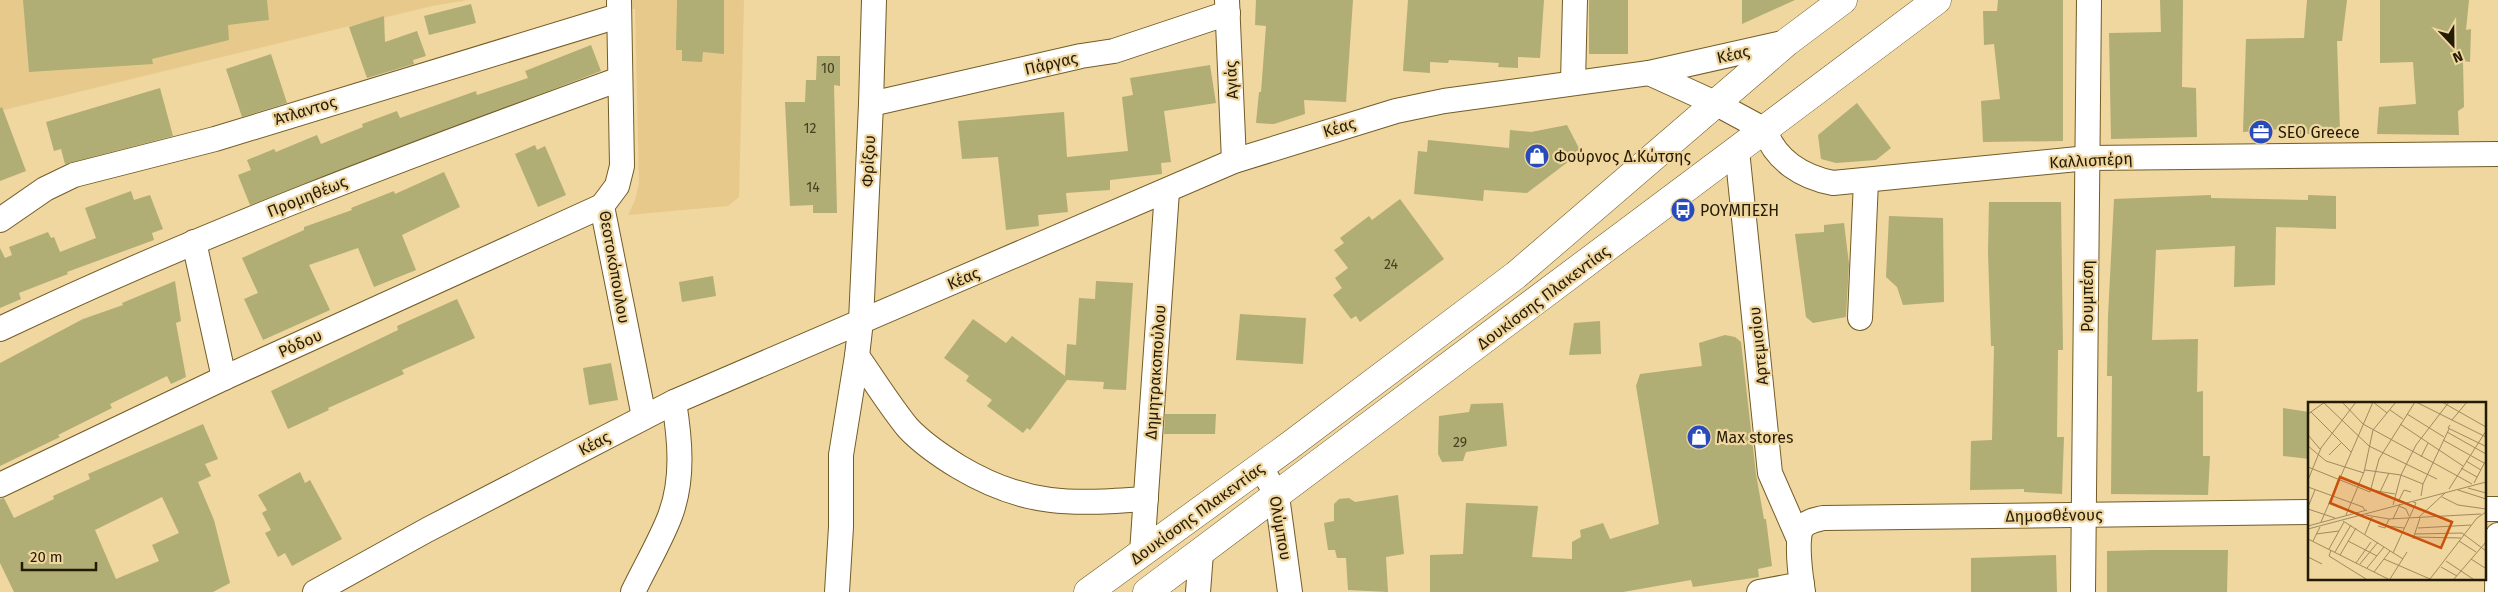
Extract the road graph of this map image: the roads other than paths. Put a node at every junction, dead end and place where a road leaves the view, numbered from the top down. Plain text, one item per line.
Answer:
1 (874, 0) edge
2 (1575, 0) edge
3 (1842, 0) edge
4 (1937, 0) edge
5 (2088, 0) edge
6 (1227, 6) edge
7 (618, 8) edge
8 (1787, 42) junction
9 (1649, 73) junction
10 (620, 79) junction
11 (1573, 82) junction
12 (1715, 103) junction
13 (871, 104) junction
14 (1765, 130) junction
15 (1737, 150) junction
16 (2498, 154) edge
17 (2088, 158) junction
18 (1234, 161) junction
19 (1866, 181) junction
20 (1167, 191) junction
21 (602, 206) junction
22 (0, 220) edge
23 (194, 242) junction
24 (1860, 318) dead end
25 (861, 321) junction
26 (0, 329) edge
27 (858, 356) junction
28 (224, 378) junction
29 (674, 402) junction
30 (644, 417) junction
31 (1261, 467) junction
32 (0, 485) edge
33 (1278, 496) junction
34 (1146, 499) junction
35 (2308, 512) edge
36 (2086, 515) junction
37 (1800, 533) junction
38 (2498, 535) edge
39 (1142, 553) junction
40 (1201, 553) junction
41 (1803, 588) edge
42 (315, 592) edge
43 (633, 592) edge
44 (837, 592) edge
45 (1088, 592) edge
46 (1147, 592) edge
47 (1198, 592) edge
48 (1290, 592) edge
49 (1760, 592) edge
50 (2083, 592) edge
51 (2497, 592) edge

1 - 13 street, Φρίξου
2 - 11 street
3 - 8 main road, Δουκίσσης Πλακεντίας
4 - 14 main road, Δουκίσσης Πλακεντίας
5 - 17 street, Ρουμπέση
6 - 13 street, Πάργας
6 - 18 street, Αγιάς
7 - 10 street, Θεοτοκόπουλου
7 - 22 street, Άτλαντος
8 - 9 street, Κέας
8 - 12 main road, Δουκίσσης Πλακεντίας
9 - 11 street, Κέας
9 - 12 street
10 - 21 street, Θεοτοκόπουλου
10 - 23 street, Προμηθέως
11 - 18 street, Κέας
12 - 14 street
12 - 31 main road, Δουκίσσης Πλακεντίας
13 - 25 street, Φρίξου
14 - 15 main road, Δουκίσσης Πλακεντίας
14 - 19 street, Καλλισπέρη
15 - 33 main road, Δουκίσσης Πλακεντίας
15 - 37 street, Αρτεμισίου
16 - 17 street, Καλλισπέρη
17 - 19 street, Καλλισπέρη
17 - 36 street, Ρουμπέση
18 - 20 street, Κέας
19 - 24 street
20 - 25 street, Κέας
20 - 34 street, Δημητρακοπούλου
21 - 28 street, Ρόδου
21 - 30 street, Θεοτοκόπουλου
23 - 26 street, Προμηθέως
23 - 28 street
25 - 27 street, Φρίξου
25 - 29 street, Κέας
27 - 34 street
27 - 44 street, Φρίξου
28 - 32 street, Ρόδου
29 - 30 street, Κέας
29 - 43 street
30 - 42 street, Κέας
31 - 33 street, Ολύμπου
31 - 39 main road, Δουκίσσης Πλακεντίας
33 - 40 main road, Δουκίσσης Πλακεντίας
33 - 48 street, Ολύμπου
34 - 39 street, Δημητρακοπούλου
35 - 36 street, Δημοσθένους
36 - 37 street, Δημοσθένους
36 - 50 street, Ρουμπέση
37 - 41 street, Αρτεμισίου
38 - 51 street
39 - 45 main road, Δουκίσσης Πλακεντίας
40 - 46 main road, Δουκίσσης Πλακεντίας
40 - 47 street
41 - 49 street

